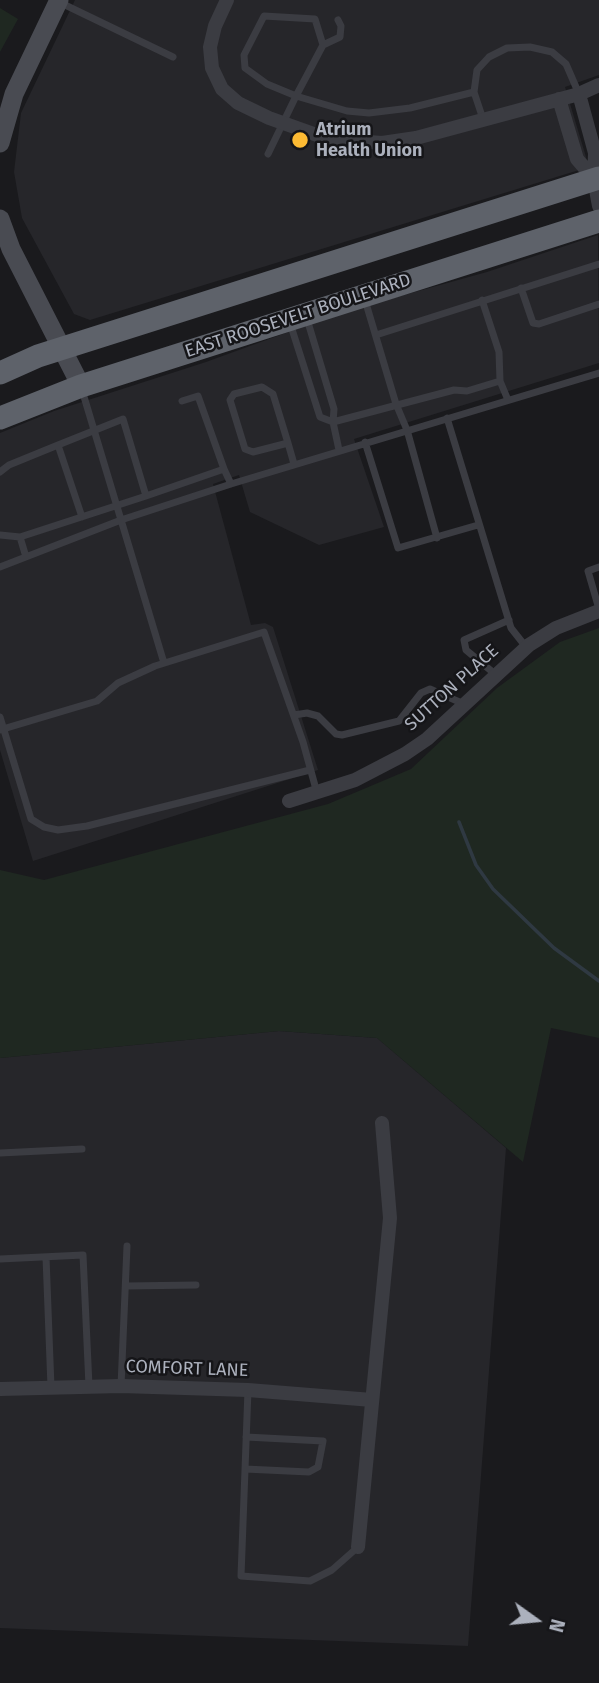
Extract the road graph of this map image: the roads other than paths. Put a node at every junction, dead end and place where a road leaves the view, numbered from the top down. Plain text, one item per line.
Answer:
1 (227, 0) edge
2 (59, 1) edge
3 (315, 19) junction
4 (325, 19) dead end
5 (338, 20) dead end
6 (323, 45) junction
7 (173, 57) dead end
8 (599, 85) edge
9 (474, 92) junction
10 (579, 94) junction
11 (296, 96) junction
12 (559, 99) junction
13 (483, 120) junction
14 (283, 124) junction
15 (0, 144) edge
16 (268, 154) dead end
17 (596, 178) edge
18 (599, 206) edge
19 (0, 219) edge
20 (599, 220) edge
21 (599, 264) edge
22 (521, 288) junction
23 (364, 296) junction
24 (482, 300) junction
25 (599, 304) edge
26 (297, 317) junction
27 (376, 335) junction
28 (62, 348) junction
29 (0, 373) edge
30 (599, 373) edge
31 (500, 381) junction
32 (81, 386) junction
33 (508, 400) junction
34 (182, 401) dead end
35 (396, 404) junction
36 (0, 418) edge
37 (447, 418) junction
38 (333, 422) junction
39 (407, 430) junction
40 (95, 431) junction
41 (365, 442) junction
42 (288, 443) junction
43 (58, 445) junction
44 (339, 450) junction
45 (294, 464) junction
46 (224, 469) junction
47 (0, 472) edge
48 (231, 484) junction
49 (146, 496) junction
50 (116, 506) junction
51 (82, 517) junction
52 (121, 520) junction
53 (478, 525) junction
54 (0, 535) edge
55 (20, 537) junction
56 (437, 537) junction
57 (26, 557) junction
58 (0, 567) edge
59 (599, 567) edge
60 (599, 610) edge
61 (509, 620) junction
62 (527, 647) junction
63 (164, 663) junction
64 (495, 674) junction
65 (464, 704) junction
66 (294, 715) junction
67 (0, 717) edge
68 (2, 729) edge
69 (310, 770) junction
70 (317, 793) junction
71 (289, 801) dead end
72 (382, 1123) dead end
73 (82, 1149) dead end
74 (0, 1153) edge
75 (127, 1246) dead end
76 (46, 1257) junction
77 (0, 1259) edge
78 (196, 1285) dead end
79 (126, 1286) junction
80 (121, 1386) junction
81 (51, 1387) junction
82 (89, 1387) junction
83 (0, 1389) edge
84 (248, 1390) junction
85 (372, 1400) junction
86 (246, 1437) junction
87 (245, 1469) junction
88 (358, 1547) joint

1 - 14 street
2 - 7 lane
2 - 15 main road
3 - 4 lane
3 - 6 lane
3 - 11 lane
5 - 6 lane
6 - 11 lane
8 - 10 street
9 - 10 lane
9 - 11 lane
9 - 13 lane
10 - 12 street
10 - 17 street
11 - 14 lane
12 - 13 street
12 - 17 street
13 - 14 street
14 - 16 lane
17 - 18 street
17 - 28 highway
19 - 28 main road
20 - 23 highway, EAST ROOSEVELT BOULEVARD
21 - 22 lane
22 - 24 lane
22 - 25 lane
23 - 26 highway, EAST ROOSEVELT BOULEVARD
23 - 27 lane
24 - 27 lane
24 - 31 lane
26 - 32 highway, EAST ROOSEVELT BOULEVARD
26 - 38 lane
26 - 38 lane
27 - 35 lane
28 - 29 highway
28 - 32 main road
30 - 33 lane
31 - 33 lane
31 - 35 lane
32 - 36 highway, EAST ROOSEVELT BOULEVARD
32 - 40 lane
33 - 37 lane
34 - 46 lane
35 - 38 lane
35 - 39 lane
37 - 39 lane
37 - 53 lane
38 - 44 lane
39 - 41 lane
39 - 56 lane
40 - 43 lane
40 - 49 lane
40 - 50 lane
41 - 44 lane
41 - 56 lane
42 - 42 lane
42 - 45 lane
43 - 47 lane
43 - 51 lane
44 - 45 lane
45 - 48 lane
46 - 48 lane
46 - 49 lane
48 - 52 lane
49 - 50 lane
50 - 51 lane
50 - 52 lane
51 - 55 lane
52 - 57 lane
52 - 63 lane
53 - 56 lane
53 - 61 lane
54 - 55 lane
55 - 57 lane
57 - 58 lane
59 - 60 lane
60 - 62 street, SUTTON PLACE
61 - 62 lane
61 - 64 lane
62 - 64 street, SUTTON PLACE
63 - 66 lane
63 - 68 lane
64 - 65 street, SUTTON PLACE
65 - 66 lane
65 - 70 street, SUTTON PLACE
66 - 69 lane
67 - 68 lane
68 - 69 lane
69 - 70 lane
70 - 71 street, SUTTON PLACE
72 - 85 street
73 - 74 lane
75 - 79 lane
76 - 77 lane
76 - 81 lane
76 - 82 lane
78 - 79 lane
79 - 80 lane
80 - 82 street, COMFORT LANE
80 - 84 street, COMFORT LANE
81 - 82 street, COMFORT LANE
81 - 83 street, COMFORT LANE
84 - 85 street, COMFORT LANE
84 - 86 lane
85 - 88 street
86 - 87 lane
86 - 87 lane
87 - 88 lane

